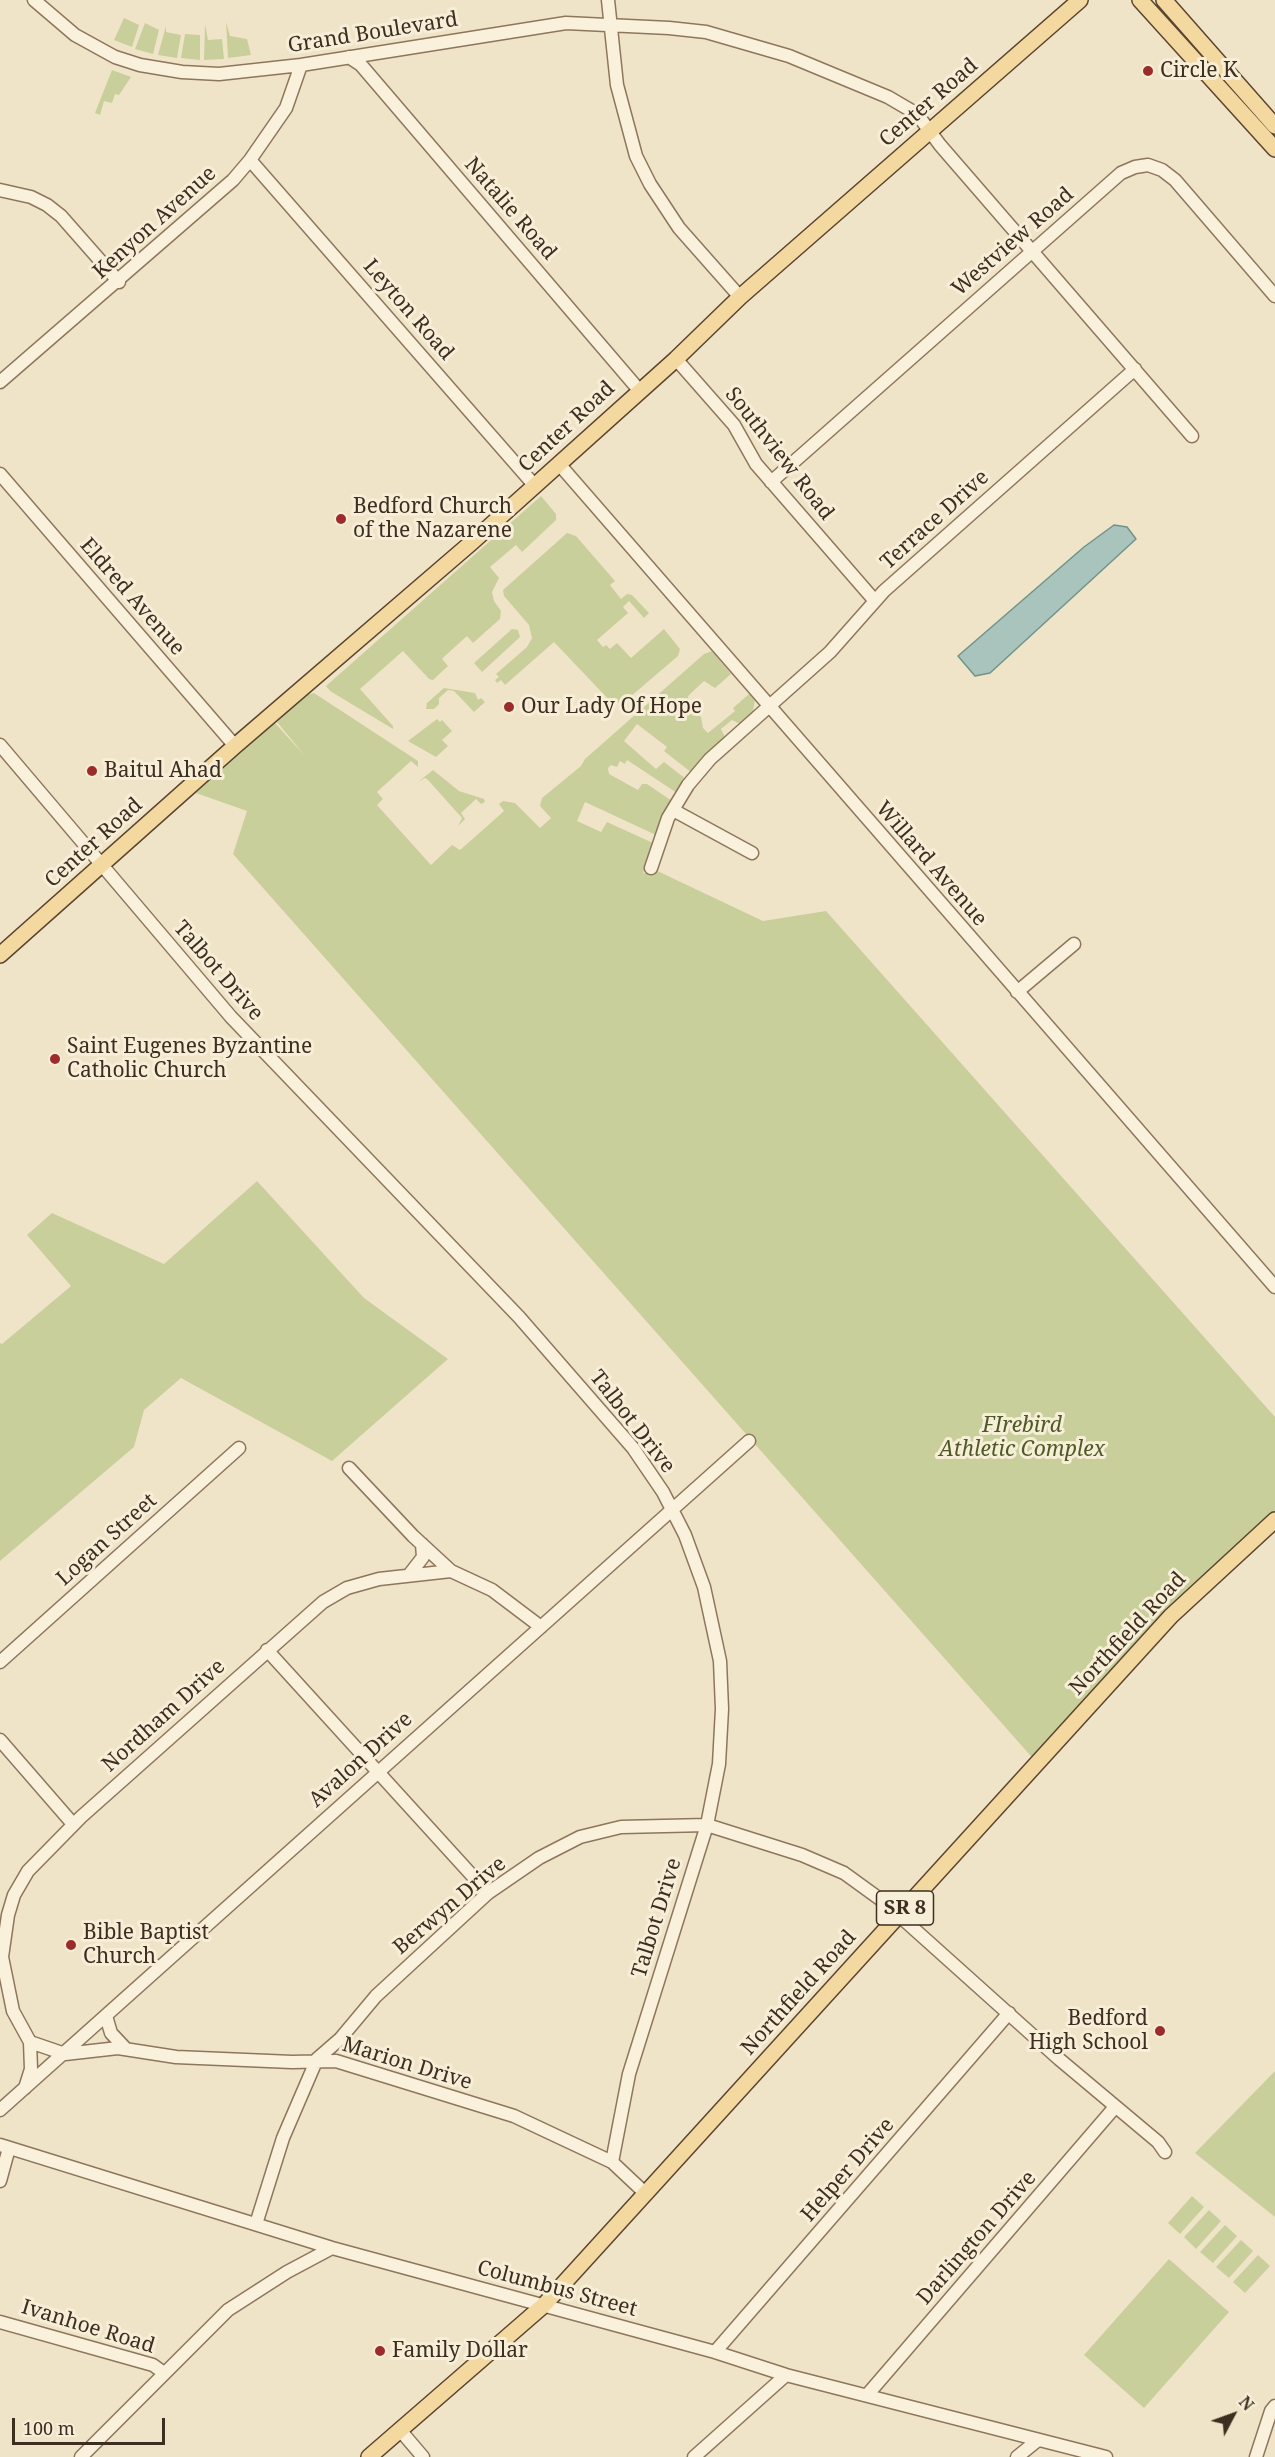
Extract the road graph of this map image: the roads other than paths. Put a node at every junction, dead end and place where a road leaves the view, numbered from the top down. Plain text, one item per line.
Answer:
1 (34, 0) edge
2 (608, 0) edge
3 (1080, 0) edge
4 (1140, 0) edge
5 (1164, 0) edge
6 (610, 26) junction
7 (349, 57) junction
8 (301, 65) junction
9 (1275, 126) edge
10 (930, 130) junction
11 (1275, 149) edge
12 (250, 160) junction
13 (0, 190) edge
14 (1032, 251) junction
15 (118, 282) junction
16 (1275, 296) edge
17 (740, 297) junction
18 (676, 359) junction
19 (1135, 369) junction
20 (0, 382) edge
21 (639, 390) junction
22 (1192, 436) dead end
23 (559, 464) junction
24 (0, 474) edge
25 (771, 482) junction
26 (535, 486) junction
27 (876, 601) junction
28 (768, 706) junction
29 (0, 745) edge
30 (235, 746) junction
31 (673, 810) junction
32 (752, 853) dead end
33 (102, 864) junction
34 (651, 868) dead end
35 (1074, 944) dead end
36 (0, 955) edge
37 (1017, 992) junction
38 (1275, 1287) edge
39 (749, 1442) dead end
40 (239, 1448) dead end
41 (349, 1468) dead end
42 (672, 1509) junction
43 (1275, 1520) edge
44 (422, 1544) junction
45 (451, 1571) junction
46 (409, 1575) junction
47 (541, 1627) junction
48 (267, 1650) junction
49 (0, 1662) edge
50 (0, 1740) edge
51 (378, 1770) junction
52 (74, 1824) junction
53 (707, 1825) junction
54 (488, 1893) junction
55 (899, 1916) junction
56 (1009, 2013) junction
57 (106, 2016) junction
58 (30, 2042) junction
59 (126, 2049) junction
60 (65, 2054) junction
61 (317, 2059) junction
62 (25, 2089) junction
63 (1115, 2107) junction
64 (0, 2110) edge
65 (4, 2147) edge
66 (1165, 2152) dead end
67 (612, 2162) junction
68 (0, 2181) edge
69 (645, 2193) junction
70 (256, 2224) junction
71 (332, 2248) junction
72 (544, 2305) junction
73 (0, 2322) edge
74 (715, 2352) junction
75 (164, 2373) junction
76 (786, 2375) junction
77 (868, 2394) junction
78 (1275, 2406) edge
79 (400, 2430) junction
80 (1038, 2440) junction
81 (81, 2457) edge
82 (369, 2457) edge
83 (423, 2457) edge
84 (694, 2457) edge
85 (1017, 2457) edge
86 (1106, 2457) edge
87 (1256, 2457) edge

1 - 8 street, Grand Boulevard
2 - 6 street
3 - 10 main road, Center Road
4 - 11 main road
5 - 9 main road
6 - 7 street, Grand Boulevard
6 - 10 street, Grand Boulevard
6 - 17 street
7 - 8 street, Grand Boulevard
7 - 21 street, Natalie Road
8 - 12 street, Kenyon Avenue
10 - 14 street, Grand Boulevard
10 - 17 main road, Center Road
12 - 15 street, Kenyon Avenue
12 - 26 street, Leyton Road
13 - 15 street
14 - 16 street, Westview Road
14 - 19 street, Grand Boulevard
14 - 25 street, Westview Road
15 - 20 street, Kenyon Avenue
17 - 18 main road, Center Road
18 - 21 main road, Center Road
18 - 25 street, Southview Road
19 - 22 street, Grand Boulevard
19 - 27 street, Terrace Drive
21 - 23 main road, Center Road
23 - 26 main road, Center Road
23 - 28 street, Willard Avenue
24 - 30 street, Eldred Avenue
25 - 27 street, Southview Road
26 - 30 main road, Center Road
27 - 28 street, Terrace Drive
28 - 31 street, Terrace Drive
28 - 37 street, Willard Avenue
29 - 33 street, Talbot Drive
30 - 33 main road, Center Road
31 - 32 street
31 - 34 street, Terrace Drive
33 - 36 main road, Center Road
33 - 42 street, Talbot Drive
35 - 37 street
37 - 38 street, Willard Avenue
39 - 42 street, Avalon Drive
40 - 49 street, Logan Street
41 - 44 street
42 - 47 street, Avalon Drive
42 - 53 street, Talbot Drive
43 - 55 main road, Northfield Road / SR 8
44 - 45 street
44 - 46 street
45 - 46 street, Nordham Drive
45 - 47 street
46 - 48 street, Nordham Drive
47 - 51 street, Avalon Drive
48 - 51 street
48 - 52 street, Nordham Drive
50 - 52 street
51 - 54 street
51 - 57 street, Avalon Drive
52 - 58 street, Nordham Drive
53 - 54 street, Berwyn Drive
53 - 55 street, Berwyn Drive
53 - 67 street, Talbot Drive
54 - 61 street, Berwyn Drive
55 - 56 street, Berwyn Drive
55 - 69 main road, Northfield Road / SR 8
56 - 63 street, Berwyn Drive
56 - 74 street, Helper Drive
57 - 59 street
57 - 60 street, Avalon Drive
58 - 60 street, Marion Drive
58 - 62 street, Nordham Drive
59 - 60 street, Marion Drive
59 - 61 street, Marion Drive
60 - 62 street, Avalon Drive
61 - 67 street, Marion Drive
61 - 70 street, Berwyn Drive
62 - 64 street, Avalon Drive
63 - 66 street, Berwyn Drive
63 - 77 street, Darlington Drive
65 - 68 street
65 - 70 street, Columbus Street
67 - 69 street, Marion Drive
69 - 72 main road, Northfield Road / SR 8
70 - 71 street, Columbus Street
71 - 72 street, Columbus Street
71 - 75 street
72 - 74 street, Columbus Street
72 - 79 main road, Northfield Road / SR 8
73 - 75 street, Ivanhoe Road
74 - 76 street, Columbus Street
75 - 81 street
76 - 77 street, Columbus Street
76 - 84 street
77 - 80 street, Columbus Street
78 - 87 street
79 - 82 main road, Northfield Road / SR 8
79 - 83 street
80 - 85 street
80 - 86 street, Columbus Street

